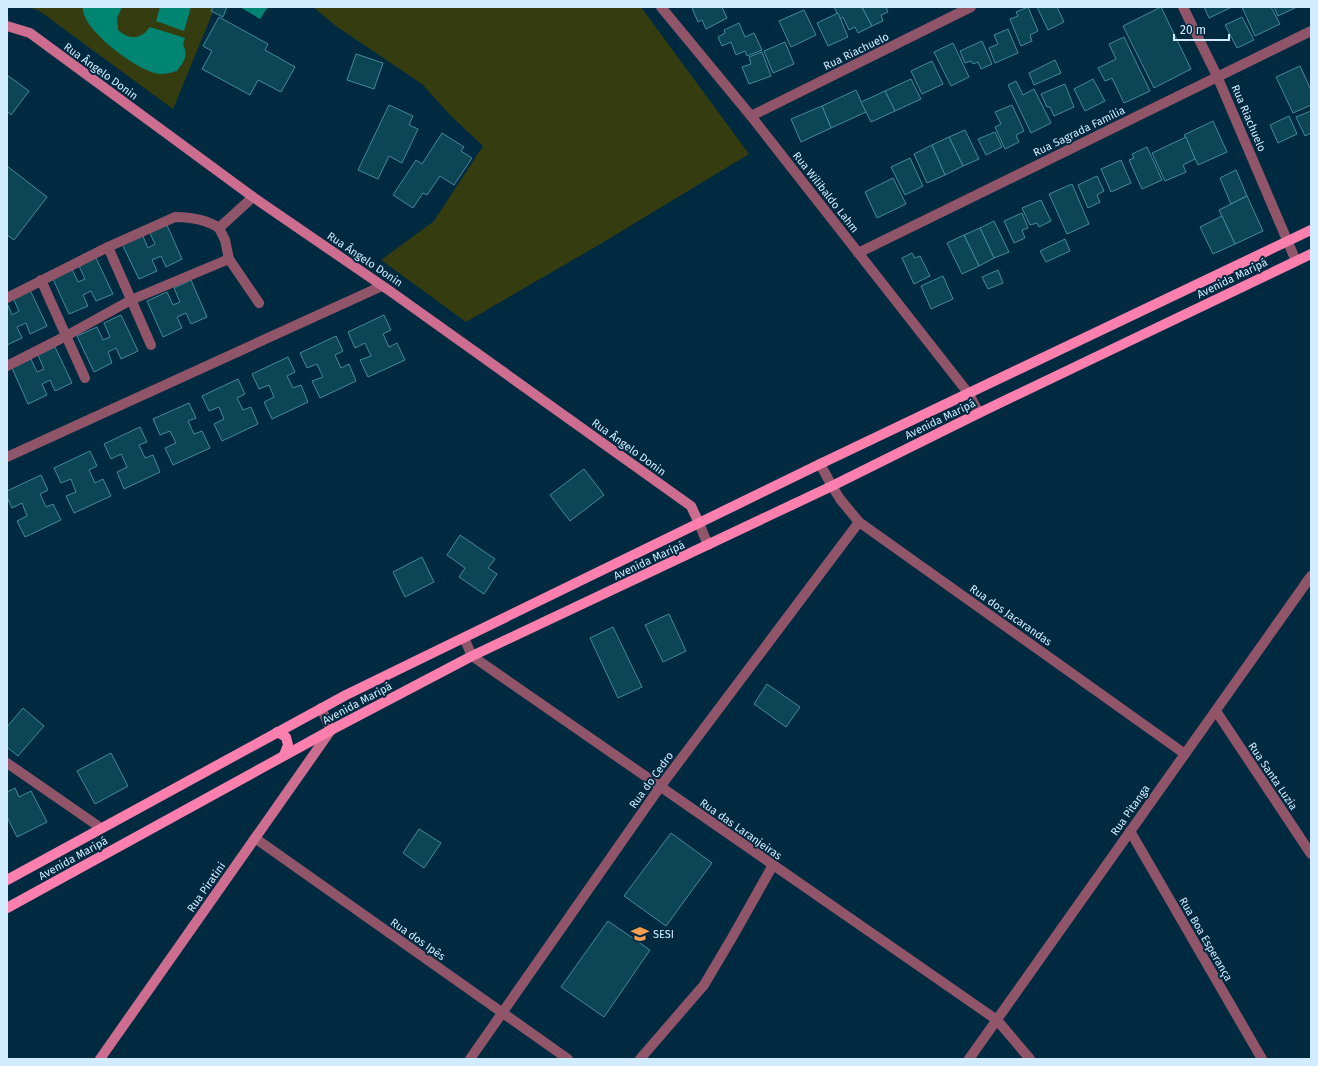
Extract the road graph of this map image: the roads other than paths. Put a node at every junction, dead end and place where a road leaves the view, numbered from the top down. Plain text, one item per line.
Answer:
1 (661, 7) edge
2 (971, 7) edge
3 (1183, 7) edge
4 (7, 26) edge
5 (1311, 31) edge
6 (1217, 76) junction
7 (751, 116) junction
8 (253, 197) junction
9 (219, 228) junction
10 (1311, 230) edge
11 (1288, 241) junction
12 (108, 247) junction
13 (858, 253) junction
14 (1311, 254) edge
15 (230, 259) junction
16 (1296, 261) junction
17 (42, 280) junction
18 (382, 286) junction
19 (7, 298) edge
20 (131, 300) junction
21 (259, 303) dead end
22 (66, 336) junction
23 (151, 345) dead end
24 (7, 366) edge
25 (85, 378) dead end
26 (969, 394) junction
27 (979, 413) junction
28 (7, 457) edge
29 (820, 464) junction
30 (832, 486) junction
31 (860, 522) junction
32 (699, 523) junction
33 (708, 545) junction
34 (1310, 580) edge
35 (464, 638) junction
36 (472, 656) junction
37 (321, 708) junction
38 (1216, 711) junction
39 (331, 730) junction
40 (277, 732) junction
41 (1185, 754) junction
42 (284, 756) junction
43 (7, 763) edge
44 (660, 787) junction
45 (101, 828) junction
46 (1130, 832) junction
47 (255, 838) junction
48 (1311, 854) edge
49 (773, 865) junction
50 (7, 880) edge
51 (7, 908) edge
52 (502, 1013) junction
53 (997, 1020) junction
54 (100, 1059) edge
55 (470, 1059) edge
56 (568, 1059) edge
57 (640, 1059) edge
58 (969, 1059) edge
59 (1030, 1059) edge
60 (1262, 1059) edge

1 - 7 street, Rua Wilibaldo Lahm
2 - 7 street, Rua Riachuelo
3 - 6 street, Rua Riachuelo
4 - 8 street, Rua Ângelo Donin
5 - 6 street, Rua Sagrada Família
6 - 11 street, Rua Riachuelo
6 - 13 street, Rua Sagrada Família
7 - 13 street, Rua Wilibaldo Lahm
8 - 9 street
8 - 18 street, Rua Ângelo Donin
9 - 12 street
9 - 15 street
10 - 11 main road, Avenida Maripá
11 - 16 street, Rua Riachuelo
11 - 26 main road, Avenida Maripá
12 - 17 street
12 - 20 street
13 - 26 street, Rua Wilibaldo Lahm
14 - 16 main road, Avenida Maripá
15 - 20 street
15 - 21 street
16 - 27 main road, Avenida Maripá
17 - 19 street
17 - 22 street
18 - 28 street
18 - 32 street, Rua Ângelo Donin
20 - 22 street
20 - 23 street
22 - 24 street
22 - 25 street
26 - 27 street, Rua Wilibaldo Lahm
26 - 29 main road, Avenida Maripá
27 - 30 main road, Avenida Maripá
29 - 30 street, Rua dos Jacarandas
29 - 32 main road, Avenida Maripá
30 - 31 street, Rua dos Jacarandas
30 - 33 main road, Avenida Maripá
31 - 41 street, Rua dos Jacarandas
31 - 44 street, Rua do Cedro
32 - 33 street
32 - 35 main road, Avenida Maripá
33 - 36 main road, Avenida Maripá
34 - 38 street, Rua Pitanga
35 - 36 street
35 - 37 main road, Avenida Maripá
36 - 39 main road, Avenida Maripá
36 - 44 street, Rua das Laranjeiras
37 - 39 street
37 - 40 main road, Avenida Maripá
38 - 41 street, Rua Pitanga
38 - 48 street, Rua Santa Luzia
39 - 42 main road, Avenida Maripá
39 - 47 street, Rua Piratini
40 - 42 main road
40 - 45 main road, Avenida Maripá
41 - 46 street, Rua Pitanga
42 - 51 main road, Avenida Maripá
43 - 45 street
44 - 49 street, Rua das Laranjeiras
44 - 52 street, Rua do Cedro
45 - 50 main road, Avenida Maripá
46 - 53 street, Rua Pitanga
46 - 60 street, Rua Boa Esperança
47 - 52 street, Rua dos Ipês
47 - 54 street, Rua Piratini
49 - 53 street, Rua das Laranjeiras
49 - 57 street
52 - 55 street, Rua do Cedro
52 - 56 street, Rua dos Ipês
53 - 58 street, Rua Pitanga
53 - 59 street, Rua das Laranjeiras

